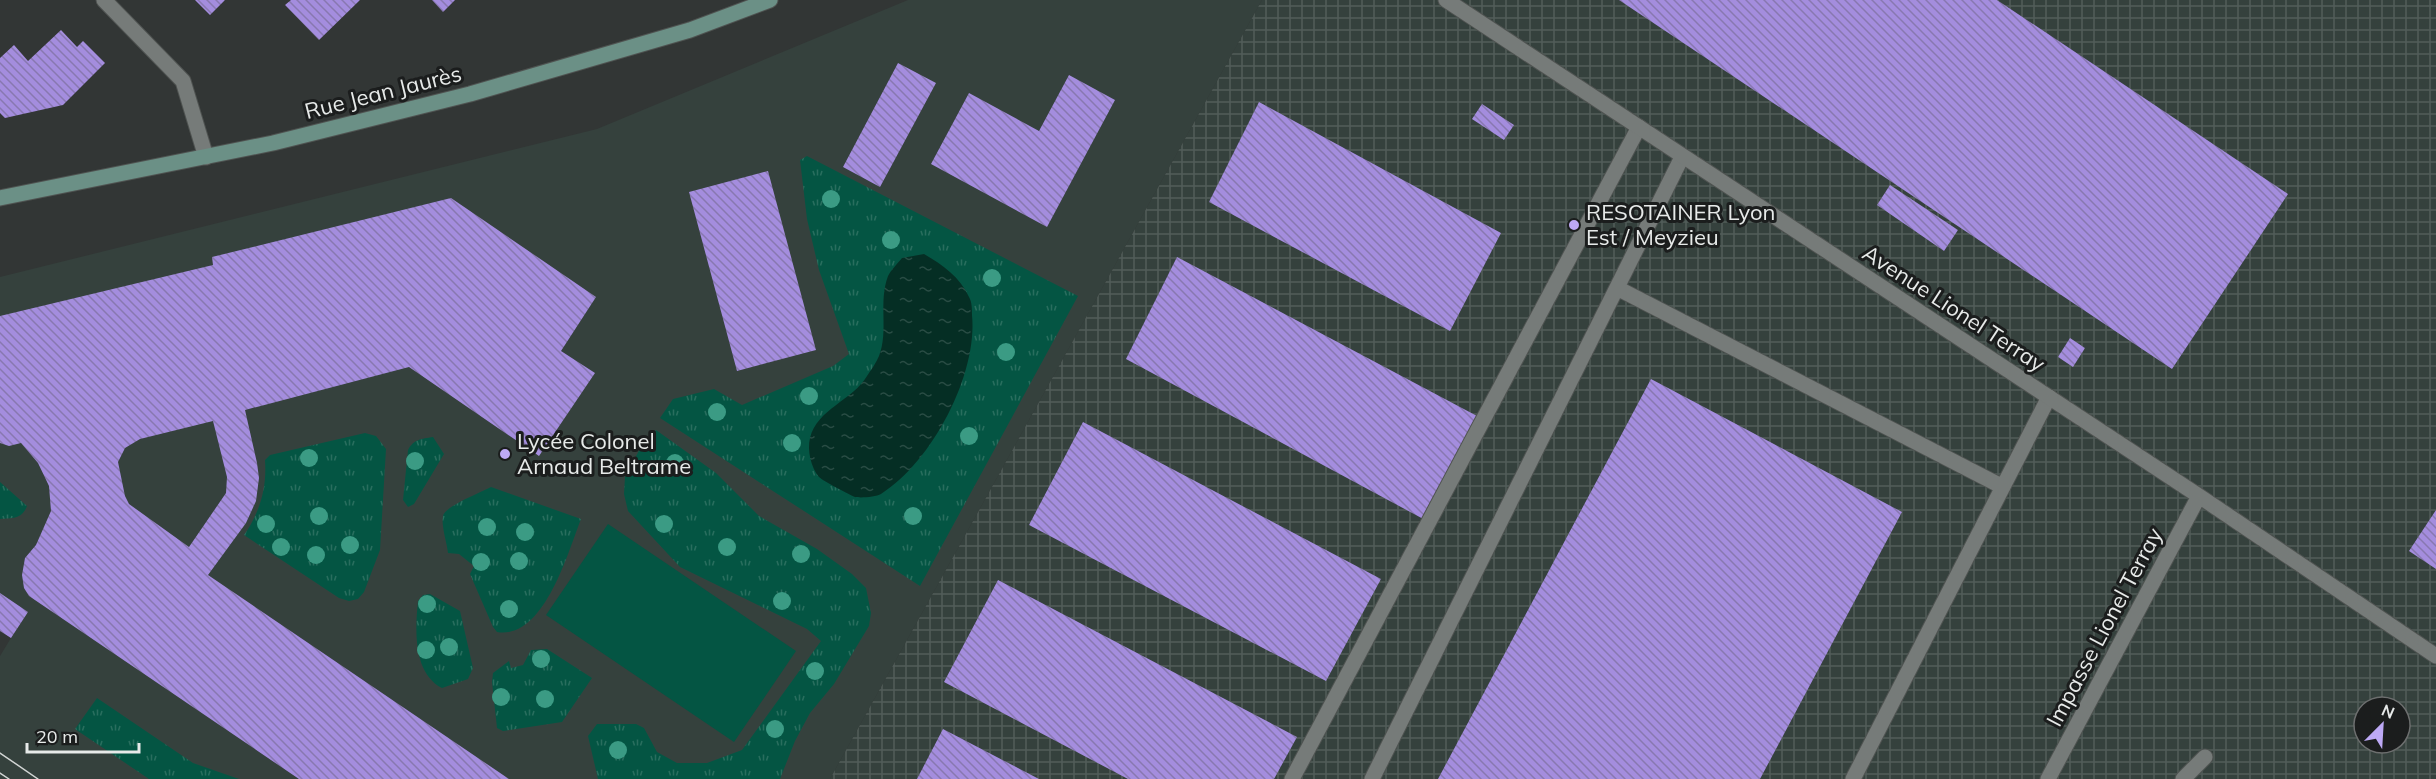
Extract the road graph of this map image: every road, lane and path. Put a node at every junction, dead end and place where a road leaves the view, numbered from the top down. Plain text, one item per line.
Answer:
1 (104, 0) edge
2 (770, 0) edge
3 (1446, 0) edge
4 (1639, 128) junction
5 (206, 157) junction
6 (1682, 157) junction
7 (0, 198) edge
8 (1617, 288) junction
9 (2049, 397) junction
10 (2003, 487) junction
11 (2199, 496) junction
12 (2436, 656) edge
13 (2205, 757) dead end
14 (1292, 779) edge
15 (1372, 779) edge
16 (1853, 779) edge
17 (2048, 779) edge
18 (2183, 779) edge

1 - 5 street
2 - 5 main road, Rue Jean Jaurès
3 - 4 street, Avenue Lionel Terray
4 - 6 street, Avenue Lionel Terray
4 - 14 street
5 - 7 main road, Rue Jean Jaurès
6 - 8 street
6 - 9 street, Avenue Lionel Terray
8 - 10 street
8 - 15 street
9 - 10 street
9 - 11 street, Avenue Lionel Terray
10 - 16 street
11 - 12 street, Avenue Lionel Terray
11 - 17 street, Impasse Lionel Terray
13 - 18 street

